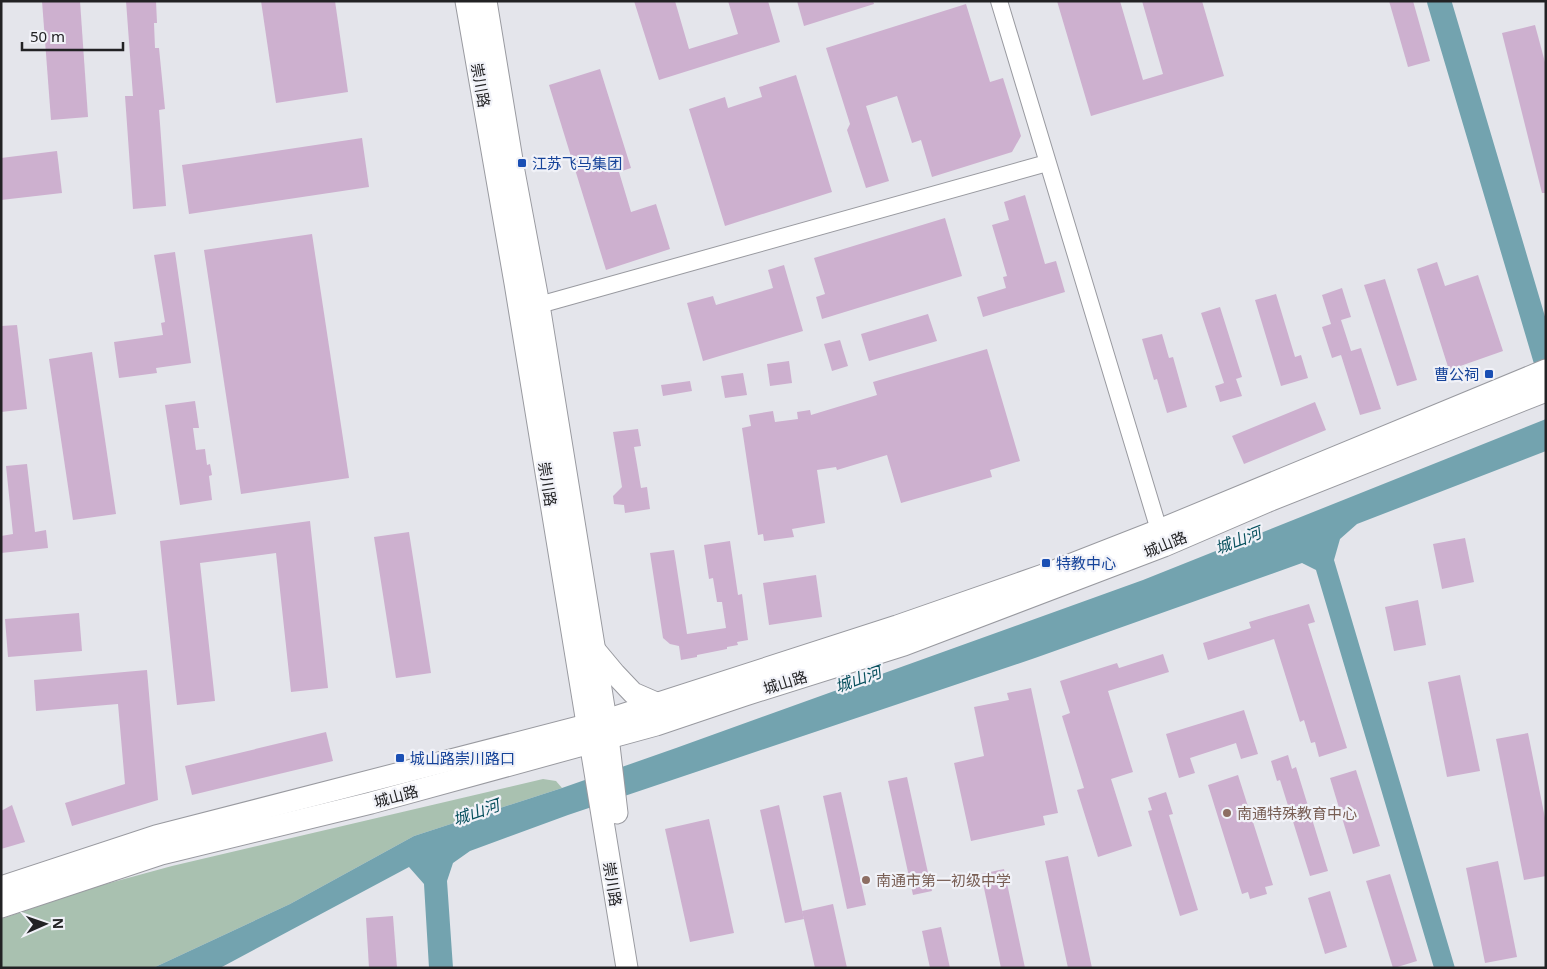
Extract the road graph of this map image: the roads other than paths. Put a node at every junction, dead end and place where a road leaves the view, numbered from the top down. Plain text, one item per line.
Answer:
1 (466, 1) edge
2 (486, 1) edge
3 (999, 1) edge
4 (1047, 163) junction
5 (539, 305) junction
6 (1546, 370) edge
7 (1546, 391) edge
8 (1161, 538) junction
9 (594, 647) junction
10 (656, 703) junction
11 (599, 740) junction
12 (610, 816) junction
13 (1, 887) edge
14 (1, 907) edge
15 (627, 968) edge
16 (641, 968) edge

1 - 11 main road, 崇川路
2 - 5 main road, 崇川路
3 - 4 street
4 - 5 street
4 - 8 street
5 - 9 main road, 崇川路
6 - 8 main road, 城山路
7 - 8 main road, 城山路
8 - 10 main road, 城山路
8 - 11 main road, 城山路
9 - 10 main road
9 - 11 main road, 崇川路
10 - 11 main road, 城山路
11 - 12 main road, 崇川路
11 - 13 main road, 城山路
11 - 14 main road, 城山路
12 - 15 main road, 崇川路
12 - 16 main road, 崇川路

